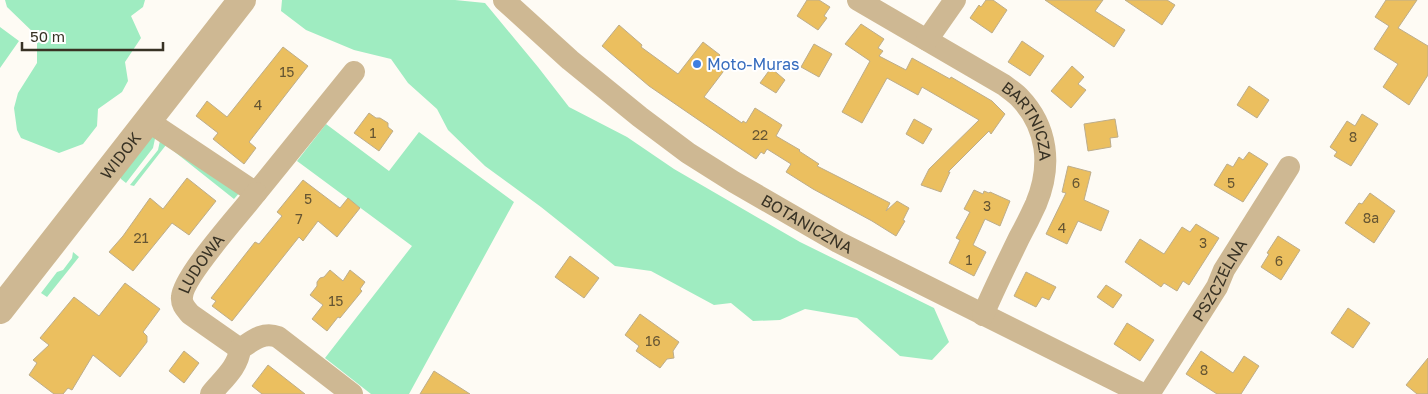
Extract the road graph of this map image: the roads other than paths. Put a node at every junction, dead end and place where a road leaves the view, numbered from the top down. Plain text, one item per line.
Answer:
1 (242, 0) edge
2 (504, 0) edge
3 (858, 0) edge
4 (955, 0) edge
5 (927, 40) junction
6 (354, 72) dead end
7 (148, 120) junction
8 (1289, 167) dead end
9 (256, 193) junction
10 (0, 310) edge
11 (983, 315) junction
12 (240, 350) junction
13 (211, 394) edge
14 (352, 394) edge
15 (1144, 394) edge
16 (1149, 394) edge

1 - 7 street, WIDOK
2 - 11 street, BOTANICZNA
3 - 5 street, BARTNICZA
4 - 5 street
5 - 11 street, BARTNICZA
6 - 9 street, LUDOWA
7 - 9 street
7 - 10 street, WIDOK
8 - 16 street, PSZCZELNA
9 - 12 street, LUDOWA
11 - 15 street, BOTANICZNA
12 - 13 street
12 - 14 street

